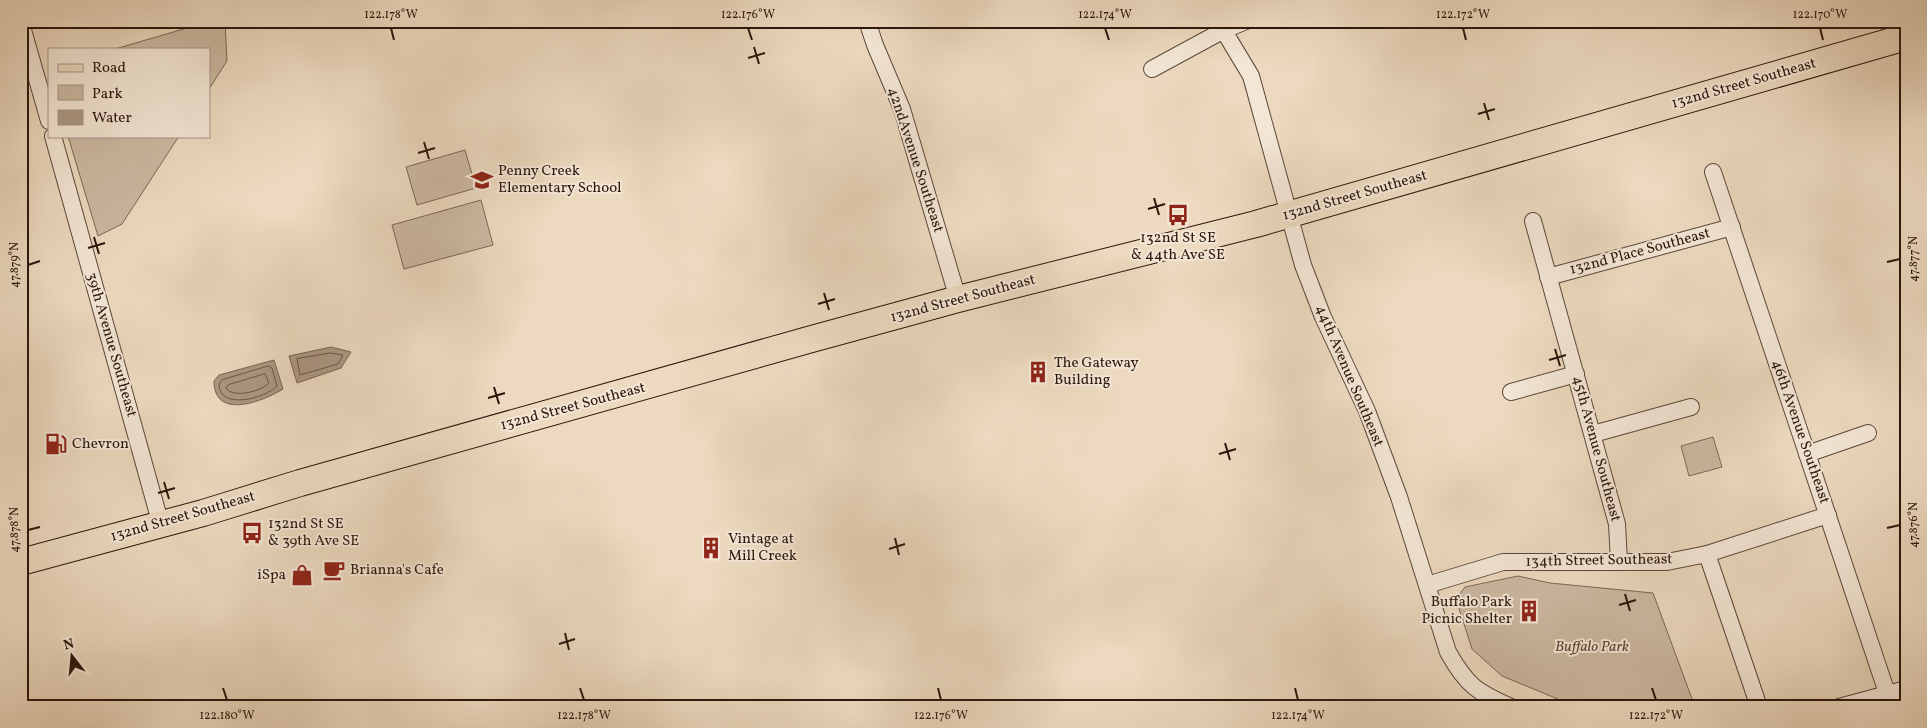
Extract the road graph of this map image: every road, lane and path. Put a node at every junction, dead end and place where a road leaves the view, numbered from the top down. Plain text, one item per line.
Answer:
1 (867, 21) edge
2 (1246, 21) edge
3 (21, 23) edge
4 (1221, 26) edge
5 (1906, 37) edge
6 (28, 69) edge
7 (1152, 69) dead end
8 (48, 119) edge
9 (54, 138) edge
10 (1713, 172) dead end
11 (1291, 214) junction
12 (1532, 221) dead end
13 (1732, 228) junction
14 (1548, 277) junction
15 (958, 300) junction
16 (1576, 374) junction
17 (1511, 392) dead end
18 (1692, 407) dead end
19 (1868, 433) dead end
20 (1593, 434) junction
21 (1807, 454) junction
22 (1828, 515) junction
23 (161, 525) junction
24 (1707, 554) junction
25 (21, 562) edge
26 (1619, 562) junction
27 (1427, 585) junction
28 (1906, 689) edge
29 (1886, 693) junction
30 (1511, 707) edge
31 (1759, 707) edge
32 (1839, 707) edge

1 - 15 street, 42ndAvenue Southeast
2 - 4 street
3 - 6 street
4 - 7 street
4 - 11 street, 44th Avenue Southeast
5 - 11 main road, 132nd Street Southeast
6 - 8 street
9 - 23 street, 39th Avenue Southeast
10 - 13 street, 46th Avenue Southeast
11 - 15 main road, 132nd Street Southeast
11 - 27 street, 44th Avenue Southeast
12 - 14 street, 45th Avenue Southeast
13 - 14 street, 132nd Place Southeast
13 - 21 street, 46th Avenue Southeast
14 - 16 street, 45th Avenue Southeast
15 - 23 main road, 132nd Street Southeast
16 - 17 street
16 - 20 street, 45th Avenue Southeast
18 - 20 street
19 - 21 street
20 - 26 street, 45th Avenue Southeast
21 - 22 street, 46th Avenue Southeast
22 - 24 street, 134th Street Southeast
22 - 29 street, 46th Avenue Southeast
23 - 25 main road, 132nd Street Southeast
24 - 26 street, 134th Street Southeast
24 - 31 street
26 - 27 street, 134th Street Southeast
27 - 30 street, 44th Avenue Southeast
28 - 29 street
29 - 32 street

